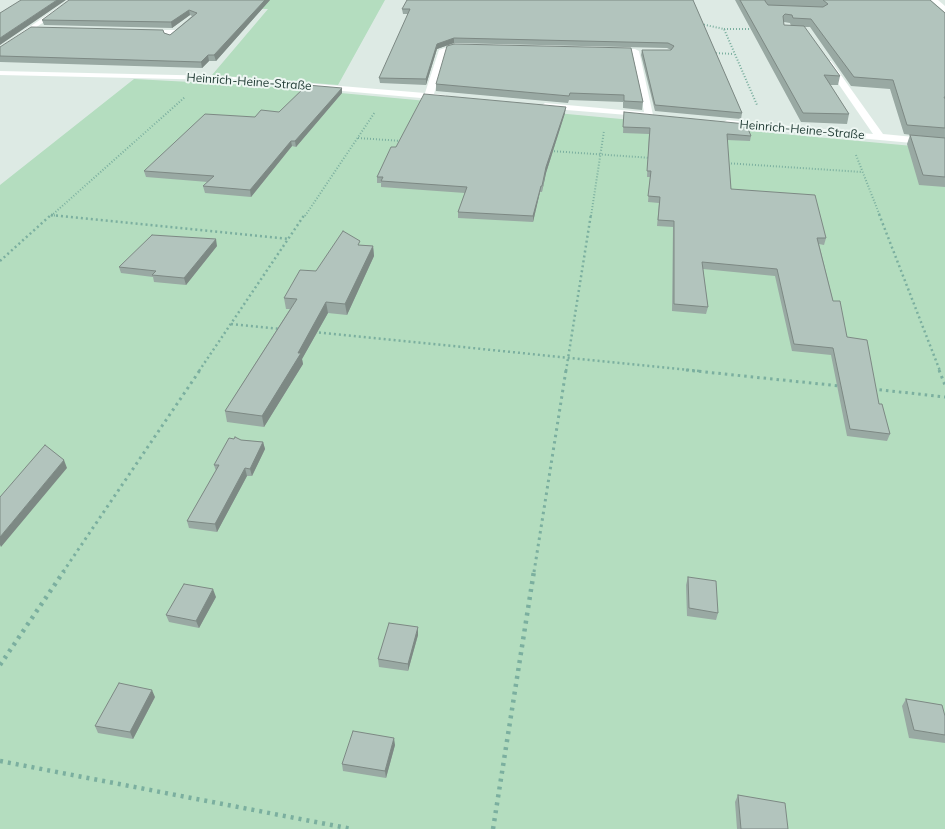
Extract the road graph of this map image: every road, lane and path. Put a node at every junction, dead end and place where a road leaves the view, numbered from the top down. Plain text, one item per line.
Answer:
1 (73, 0) edge
2 (934, 0) edge
3 (945, 10) edge
4 (694, 23) edge
5 (31, 29) junction
6 (50, 29) edge
7 (724, 29) junction
8 (760, 29) edge
9 (136, 32) edge
10 (175, 32) edge
11 (473, 48) edge
12 (0, 50) edge
13 (606, 50) edge
14 (706, 53) edge
15 (821, 53) edge
16 (735, 54) junction
17 (0, 74) edge
18 (206, 78) junction
19 (388, 92) junction
20 (429, 95) junction
21 (449, 97) edge
22 (538, 105) edge
23 (607, 112) junction
24 (718, 122) edge
25 (767, 126) junction
26 (847, 134) junction
27 (880, 137) junction
28 (358, 138) junction
29 (406, 141) edge
30 (945, 143) edge
31 (542, 150) edge
32 (600, 154) junction
33 (658, 158) edge
34 (717, 162) edge
35 (862, 172) junction
36 (50, 215) junction
37 (289, 239) junction
38 (0, 261) edge
39 (232, 324) junction
40 (281, 329) edge
41 (311, 332) edge
42 (568, 358) junction
43 (945, 385) edge
44 (846, 386) edge
45 (866, 389) edge
46 (945, 397) edge
47 (0, 665) edge
48 (0, 761) edge
49 (352, 829) edge
50 (493, 829) edge

1 - 5 street
2 - 3 street
4 - 7 path
5 - 6 street
5 - 12 street
7 - 8 path
7 - 16 path
9 - 10 street
11 - 20 street
13 - 23 street
14 - 16 path
15 - 27 street
16 - 25 path
17 - 18 street, Heinrich-Heine-Straße
18 - 19 street, Heinrich-Heine-Straße
18 - 36 path
19 - 20 street, Heinrich-Heine-Straße
19 - 28 path
20 - 21 street, Heinrich-Heine-Straße
22 - 23 street
23 - 32 path
24 - 25 street, Heinrich-Heine-Straße
25 - 26 street, Heinrich-Heine-Straße
26 - 27 street, Heinrich-Heine-Straße
26 - 35 path
27 - 30 street, Heinrich-Heine-Straße
28 - 29 path
28 - 37 path
31 - 32 path
32 - 33 path
32 - 42 path
34 - 35 path
35 - 43 path
36 - 37 path
36 - 38 path
37 - 39 path
39 - 40 path
39 - 47 path
41 - 42 path
42 - 44 path
42 - 50 path
45 - 46 path
48 - 49 path

